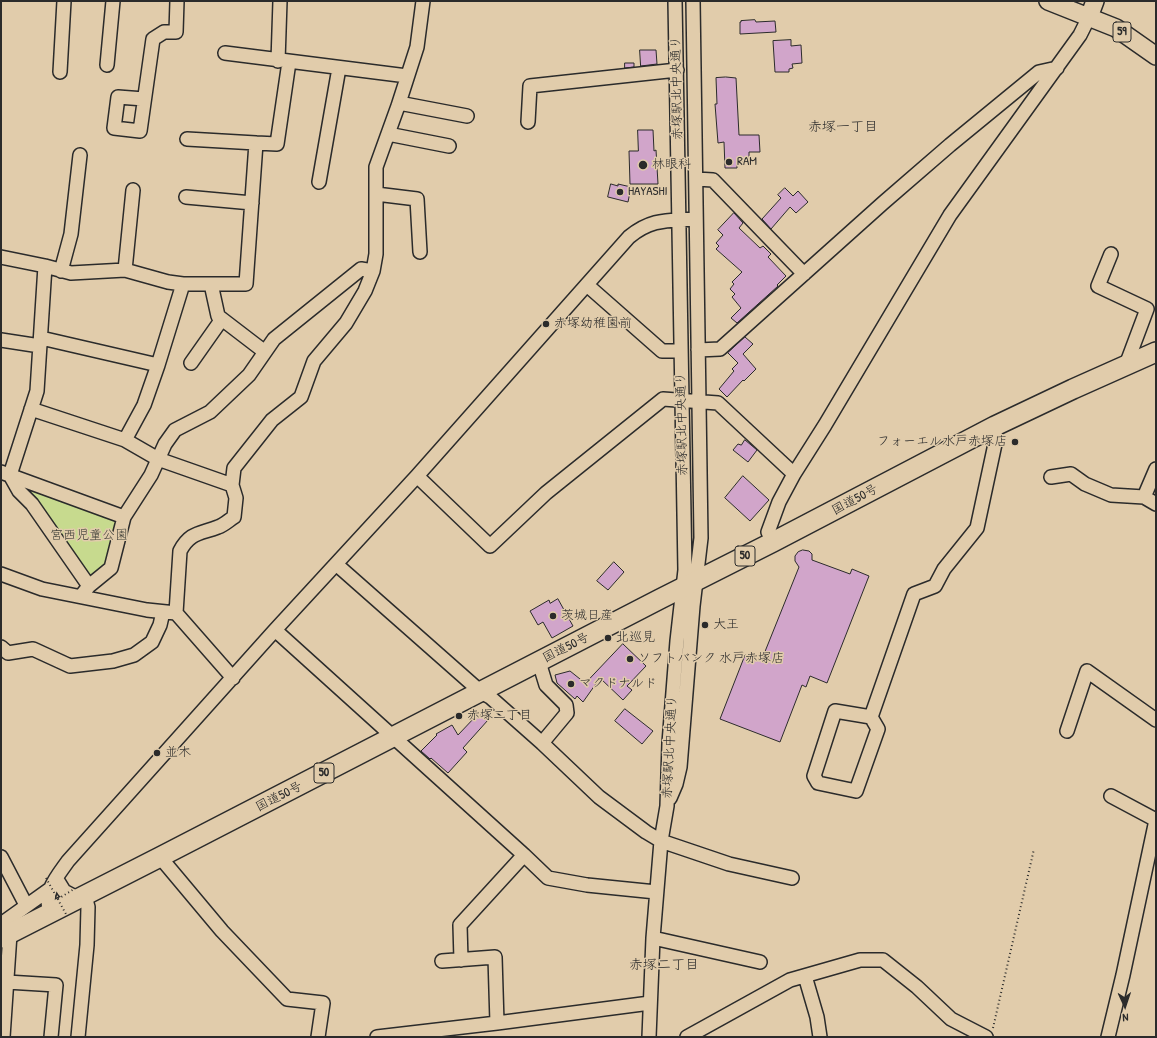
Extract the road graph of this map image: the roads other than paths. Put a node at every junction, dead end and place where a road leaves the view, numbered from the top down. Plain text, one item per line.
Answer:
1 (64, 1) edge
2 (113, 1) edge
3 (177, 1) edge
4 (280, 1) edge
5 (423, 1) edge
6 (675, 1) edge
7 (693, 1) edge
8 (1048, 1) edge
9 (1092, 9) edge
10 (225, 53) dead end
11 (1156, 56) edge
12 (283, 62) junction
13 (107, 65) dead end
14 (339, 68) junction
15 (1056, 68) junction
16 (677, 70) junction
17 (60, 72) dead end
18 (407, 76) junction
19 (144, 99) dead end
20 (399, 103) junction
21 (467, 116) dead end
22 (528, 122) dead end
23 (388, 134) junction
24 (187, 139) dead end
25 (256, 143) junction
26 (448, 146) dead end
27 (80, 155) dead end
28 (696, 179) junction
29 (319, 182) dead end
30 (133, 190) dead end
31 (376, 194) junction
32 (186, 197) dead end
33 (252, 203) junction
34 (696, 219) junction
35 (679, 220) junction
36 (420, 252) dead end
37 (1111, 254) dead end
38 (1, 257) edge
39 (45, 266) junction
40 (125, 270) junction
41 (61, 271) junction
42 (373, 271) junction
43 (804, 274) junction
44 (183, 284) junction
45 (211, 284) junction
46 (587, 285) junction
47 (222, 319) junction
48 (1, 340) edge
49 (40, 342) junction
50 (698, 350) junction
51 (680, 351) junction
52 (265, 352) junction
53 (1156, 352) edge
54 (191, 363) dead end
55 (158, 365) junction
56 (1126, 365) junction
57 (681, 400) junction
58 (699, 401) junction
59 (32, 409) junction
60 (995, 426) junction
61 (125, 440) junction
62 (158, 459) junction
63 (1156, 469) edge
64 (5, 474) edge
65 (794, 474) junction
66 (417, 476) junction
67 (1051, 477) dead end
68 (232, 485) junction
69 (1144, 497) junction
70 (1156, 504) edge
71 (124, 517) junction
72 (773, 542) junction
73 (336, 564) junction
74 (1, 574) edge
75 (690, 584) junction
76 (89, 586) junction
77 (81, 596) junction
78 (169, 612) junction
79 (275, 630) junction
80 (1, 648) edge
81 (539, 662) junction
82 (233, 678) junction
83 (481, 692) junction
84 (871, 717) junction
85 (1156, 720) edge
86 (1067, 731) dead end
87 (393, 738) junction
88 (542, 743) junction
89 (1111, 796) dead end
90 (1156, 820) edge
91 (661, 841) junction
92 (524, 855) junction
93 (1, 857) edge
94 (160, 857) junction
95 (792, 878) dead end
96 (656, 892) junction
97 (79, 894) junction
98 (54, 896) junction
99 (26, 905) junction
100 (4, 932) edge
101 (653, 938) junction
102 (461, 960) junction
103 (442, 962) dead end
104 (760, 962) dead end
105 (806, 976) junction
106 (7, 982) junction
107 (650, 1003) junction
108 (497, 1023) junction
109 (989, 1033) edge
110 (402, 1035) edge
111 (3, 1037) edge
112 (51, 1037) edge
113 (78, 1037) edge
114 (318, 1037) edge
115 (377, 1037) edge
116 (649, 1037) edge
117 (687, 1037) edge
118 (820, 1037) edge
119 (1108, 1037) edge

1 - 17 street
2 - 13 street
3 - 19 street
4 - 12 street
5 - 18 street
6 - 16 street, 赤塚駅北中央通り
7 - 28 street, 赤塚駅北中央通り
8 - 9 main road
9 - 11 main road, 59
9 - 15 street
10 - 12 street
12 - 14 street
12 - 25 street
14 - 18 street
14 - 29 street
15 - 43 street
15 - 65 street
16 - 22 street
16 - 35 street, 赤塚駅北中央通り
18 - 20 street
20 - 21 street
20 - 23 street
23 - 26 street
23 - 31 street
24 - 25 street
25 - 33 street
27 - 41 street
28 - 34 street, 赤塚駅北中央通り
28 - 43 street
30 - 40 street
31 - 36 street
31 - 42 street
32 - 33 street
33 - 45 street
34 - 35 street
34 - 50 street, 赤塚駅北中央通り
35 - 46 street
35 - 51 street, 赤塚駅北中央通り
37 - 56 street
38 - 39 street
39 - 41 street
39 - 49 street
40 - 41 street
40 - 44 street
42 - 52 street
42 - 68 street
43 - 50 street
44 - 45 street
44 - 55 street
45 - 47 street
46 - 51 street
46 - 66 street
47 - 52 street
47 - 54 street
48 - 49 street
49 - 55 street
49 - 59 street
50 - 58 street, 赤塚駅北中央通り
51 - 57 street, 赤塚駅北中央通り
52 - 62 street
53 - 56 highway, 国道50号 / 50
55 - 61 street
56 - 60 highway, 国道50号 / 50
57 - 58 street
57 - 66 street
57 - 75 street, 赤塚駅北中央通り
58 - 65 street
58 - 75 street, 赤塚駅北中央通り
59 - 61 street
59 - 64 street
60 - 72 highway, 国道50号 / 50
60 - 84 street
61 - 62 street
62 - 68 street
62 - 71 street
63 - 69 street
64 - 71 street
64 - 76 street
65 - 72 street
66 - 73 street
67 - 69 street
68 - 78 street
69 - 70 street
71 - 76 street
72 - 75 highway, 国道50号 / 50
73 - 79 street
73 - 83 street
74 - 77 street
75 - 81 highway, 国道50号 / 50
75 - 91 street, 赤塚駅北中央通り
76 - 77 street
77 - 78 street
78 - 80 street
78 - 82 street
79 - 82 street
79 - 87 street
81 - 83 highway, 国道50号 / 50
81 - 88 street
82 - 98 street
83 - 87 highway, 国道50号 / 50
83 - 88 street
84 - 84 street
85 - 86 street
87 - 92 street
87 - 94 highway, 国道50号 / 50
88 - 91 street
89 - 90 street
90 - 119 street
91 - 95 street
91 - 96 street, 赤塚駅北中央通り
92 - 96 street
92 - 102 street
93 - 99 street
94 - 97 highway, 国道50号 / 50
94 - 114 street
96 - 101 street, 赤塚駅北中央通り
97 - 98 highway, 国道50号 / 50
97 - 98 street
97 - 113 street
98 - 99 street
98 - 100 highway, 国道50号 / 50
99 - 100 street
100 - 106 street
101 - 104 street
101 - 107 street, 赤塚駅北中央通り
102 - 103 street
102 - 108 street
105 - 109 street
105 - 117 street
105 - 118 street
106 - 111 street
106 - 112 street
107 - 108 street
107 - 116 street, 赤塚駅北中央通り
108 - 110 street
110 - 115 street

